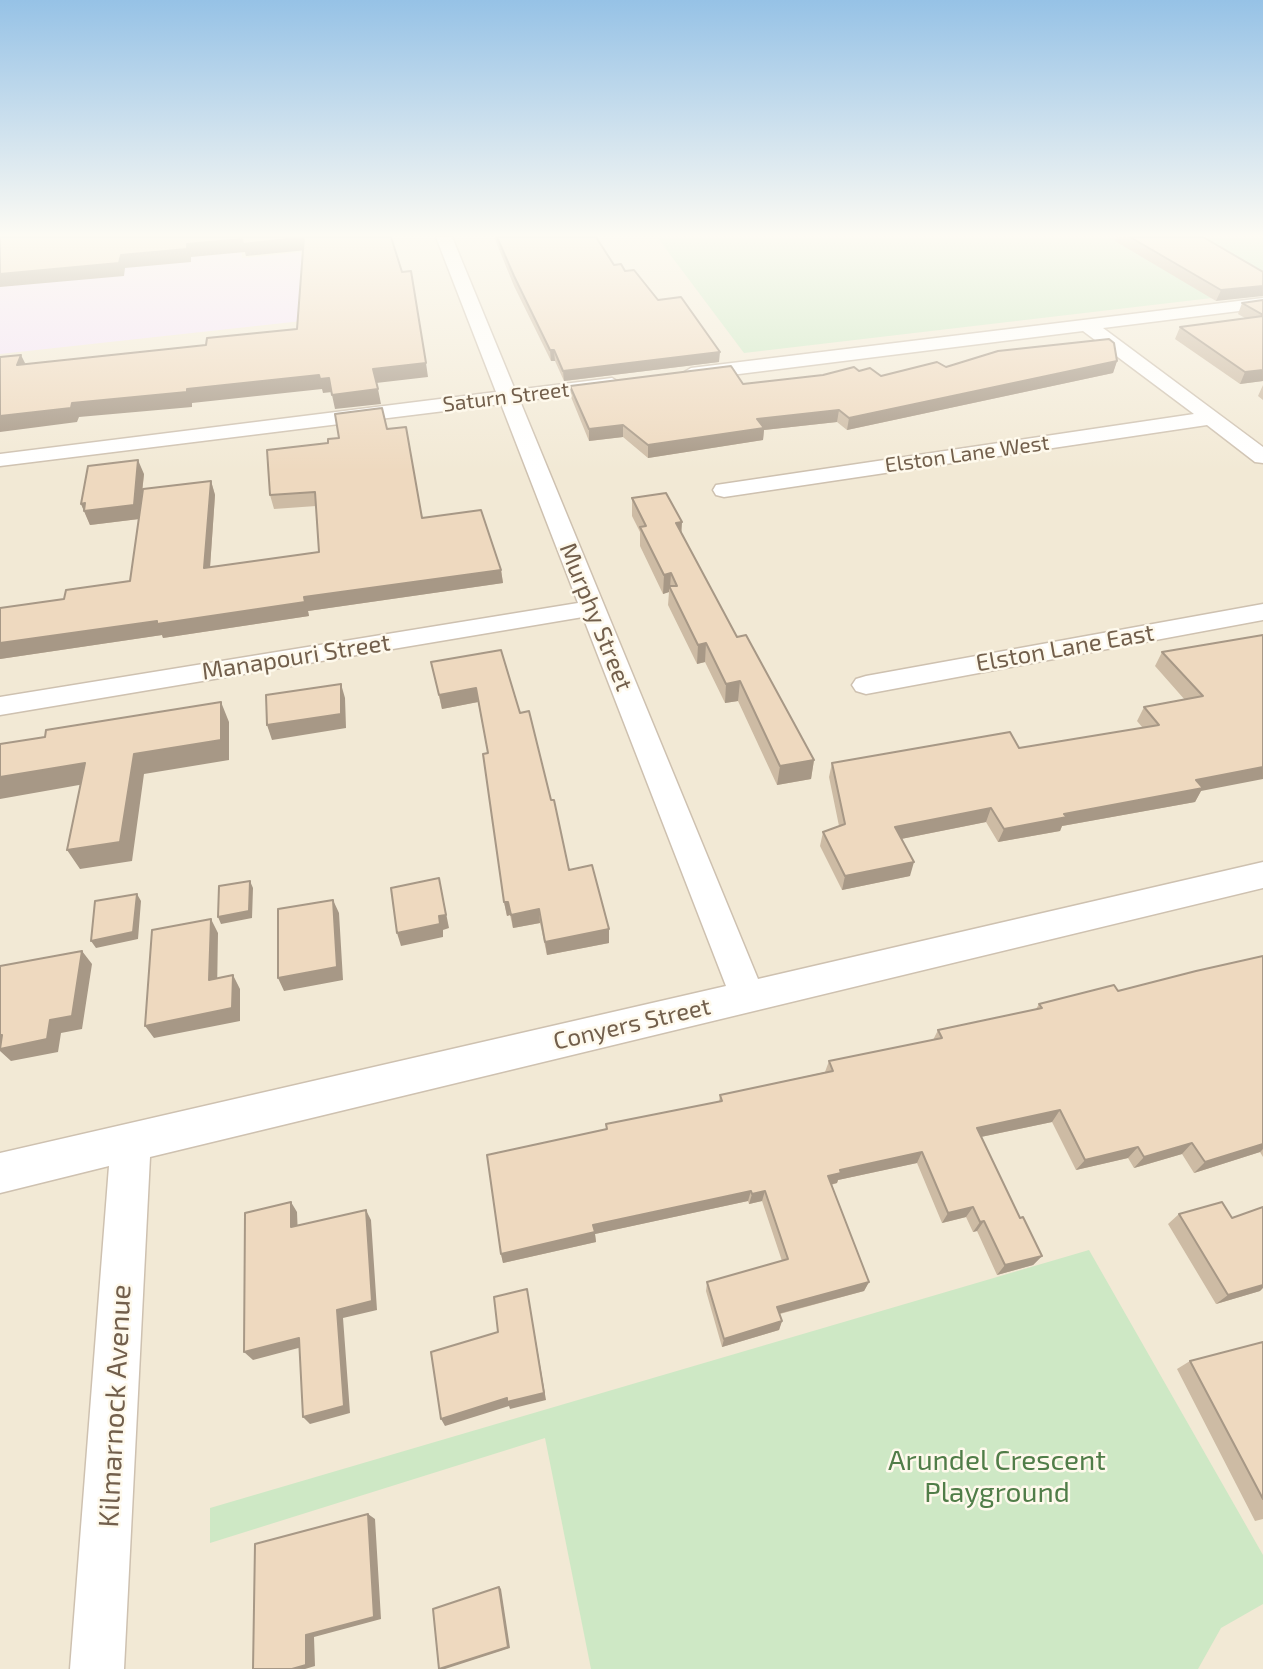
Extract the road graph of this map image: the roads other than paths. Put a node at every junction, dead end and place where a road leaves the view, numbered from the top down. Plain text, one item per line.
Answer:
1 (475, 315) edge
2 (1168, 315) edge
3 (1087, 325) junction
4 (672, 376) edge
5 (630, 382) edge
6 (508, 397) junction
7 (1211, 418) junction
8 (1263, 457) edge
9 (0, 460) edge
10 (724, 490) dead end
11 (593, 608) junction
12 (1263, 612) edge
13 (866, 685) dead end
14 (0, 706) edge
15 (1263, 875) edge
16 (748, 997) junction
17 (131, 1143) junction
18 (0, 1173) edge
19 (97, 1669) edge

1 - 6 street, Murphy Street
2 - 3 street
3 - 4 street
3 - 7 street
5 - 6 street, Saturn Street
6 - 9 street, Saturn Street
6 - 11 street, Murphy Street
7 - 8 street
7 - 10 street, Elston Lane West
11 - 14 street, Manapouri Street
11 - 16 street, Murphy Street
12 - 13 street, Elston Lane East
15 - 16 street, Conyers Street
16 - 17 street, Conyers Street
17 - 18 street, Conyers Street
17 - 19 street, Kilmarnock Avenue

